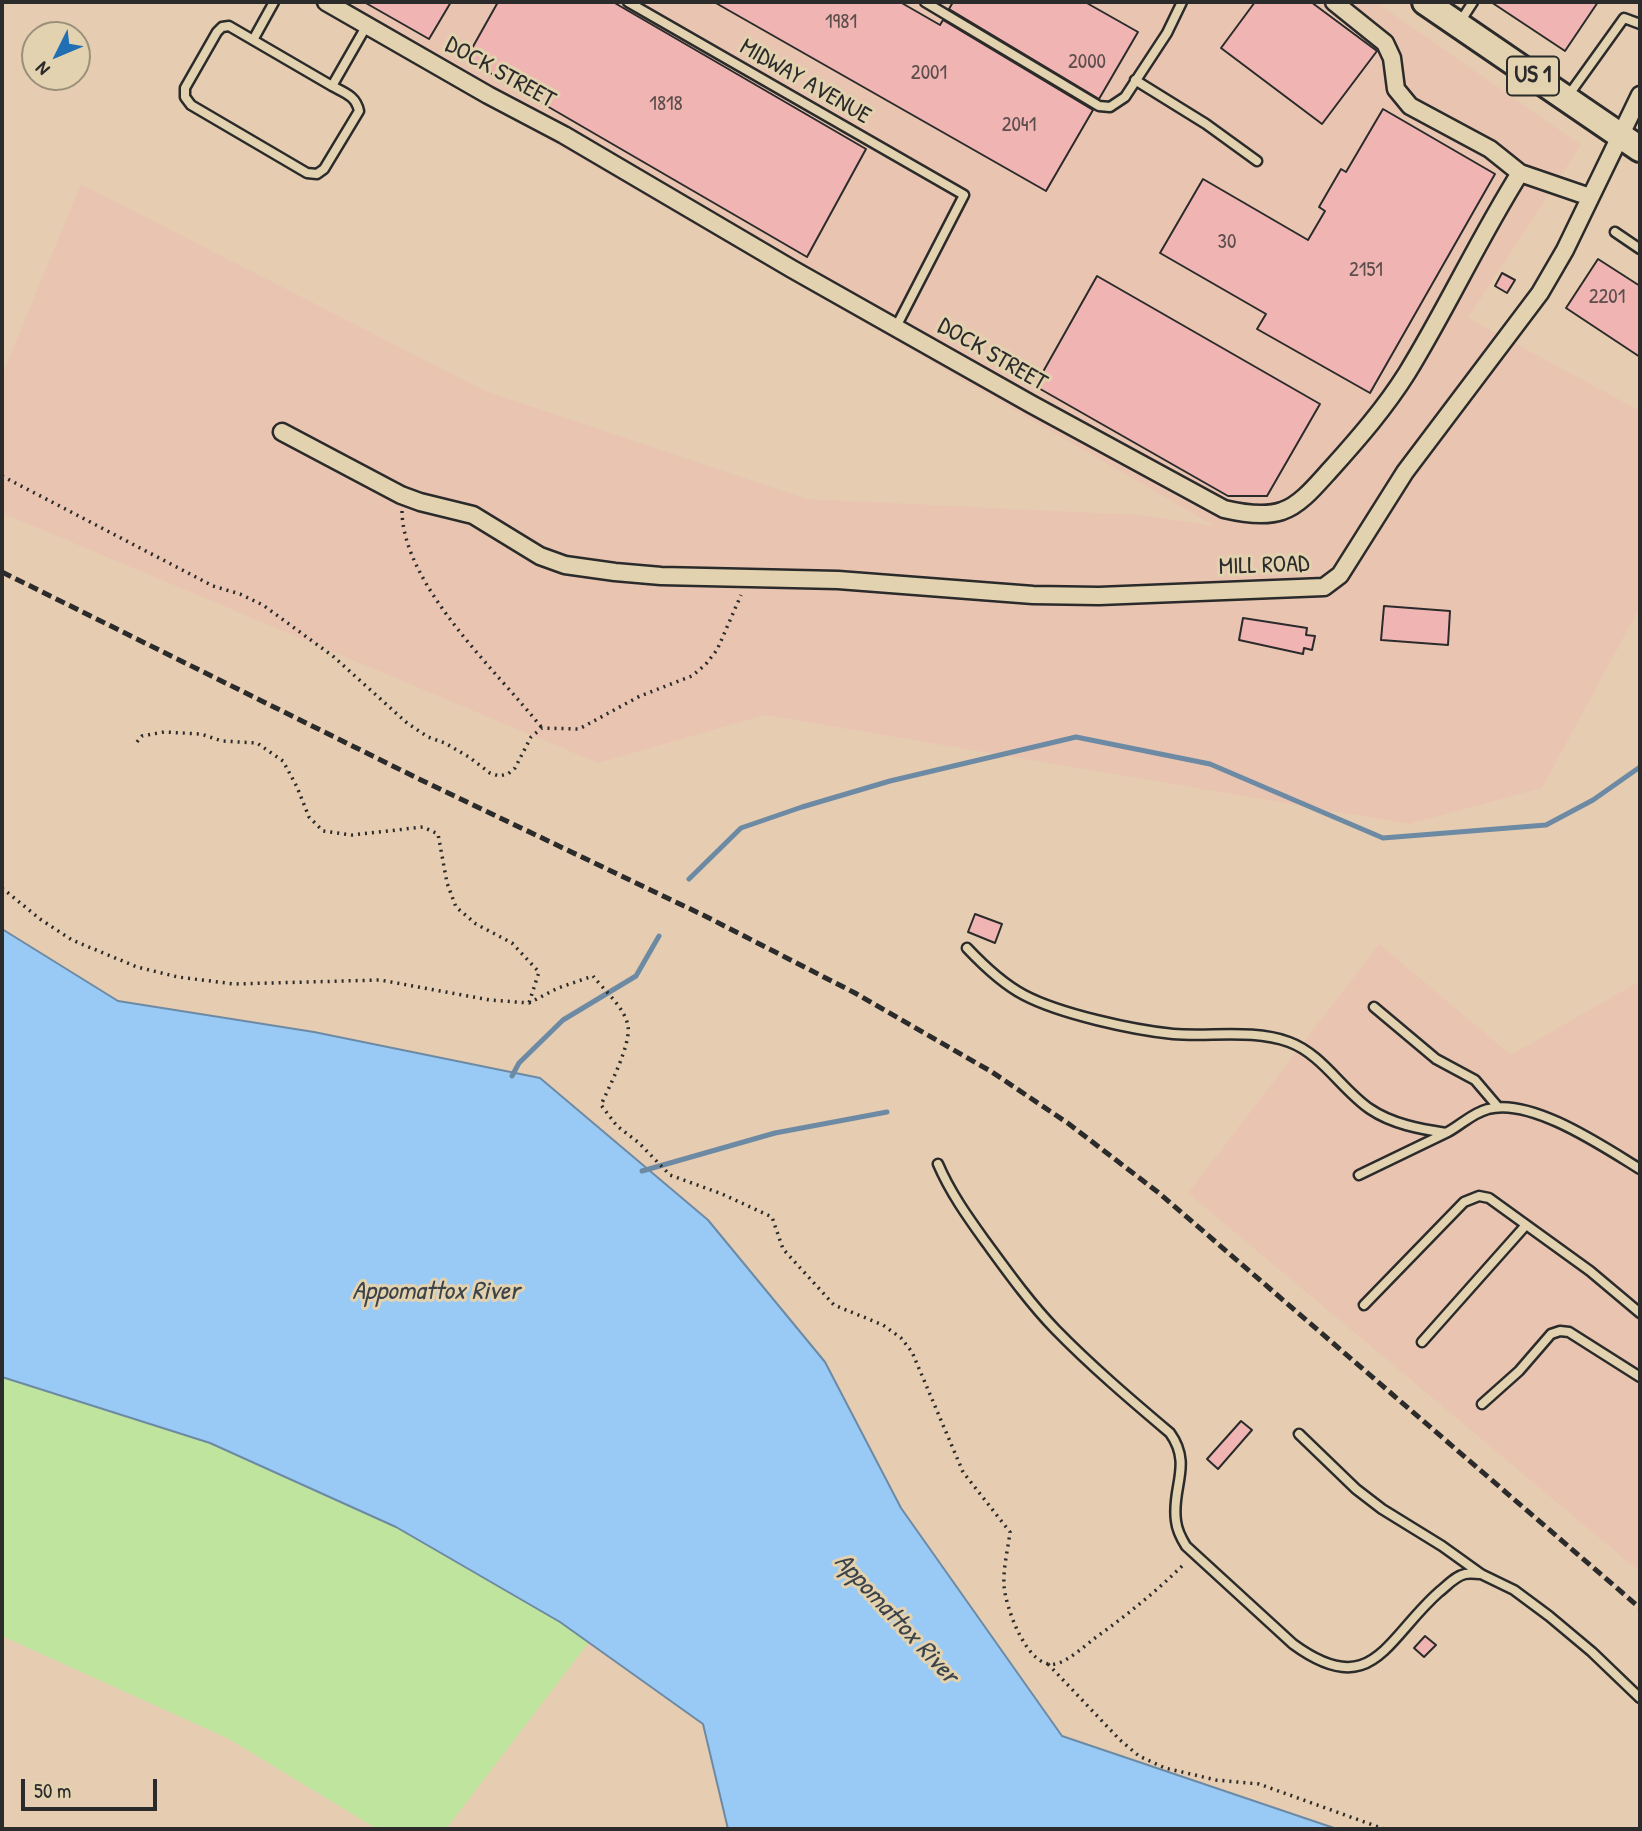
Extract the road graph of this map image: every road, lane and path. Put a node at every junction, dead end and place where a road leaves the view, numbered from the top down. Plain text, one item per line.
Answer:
1 (274, 2) edge
2 (326, 2) edge
3 (628, 2) edge
4 (925, 2) edge
5 (1182, 2) edge
6 (1334, 2) edge
7 (1425, 2) edge
8 (1473, 2) edge
9 (1458, 24) junction
10 (1640, 24) edge
11 (367, 25) junction
12 (253, 40) junction
13 (1135, 80) junction
14 (332, 86) junction
15 (1640, 94) edge
16 (1566, 99) junction
17 (1630, 143) edge
18 (1257, 161) dead end
19 (1520, 173) junction
20 (1590, 197) junction
21 (1615, 232) dead end
22 (1640, 249) edge
23 (896, 327) junction
24 (282, 432) dead end
25 (2, 476) edge
26 (401, 495) junction
27 (747, 576) junction
28 (542, 728) junction
29 (137, 742) dead end
30 (2, 888) edge
31 (967, 948) dead end
32 (530, 1003) junction
33 (1374, 1007) dead end
34 (1498, 1107) junction
35 (1446, 1133) junction
36 (938, 1164) dead end
37 (1640, 1169) edge
38 (1359, 1175) dead end
39 (1526, 1225) junction
40 (1364, 1305) dead end
41 (1640, 1313) edge
42 (1422, 1342) dead end
43 (1640, 1377) edge
44 (1482, 1404) dead end
45 (1299, 1434) dead end
46 (1195, 1555) junction
47 (1481, 1574) junction
48 (1048, 1664) junction
49 (1640, 1698) edge
50 (1384, 1829) edge

1 - 12 lane
2 - 11 street, DOCK STREET
3 - 23 lane, MIDWAY AVENUE
4 - 13 lane
5 - 13 lane
6 - 19 street
7 - 9 main road, US 1
8 - 9 lane
9 - 16 main road, US 1
10 - 16 lane
11 - 14 lane
11 - 23 street, DOCK STREET
12 - 14 lane
12 - 14 lane
13 - 18 lane
15 - 17 street, MILL ROAD
16 - 17 main road, US 1
17 - 20 street, MILL ROAD
19 - 20 street
19 - 23 street, DOCK STREET
20 - 27 street, MILL ROAD
21 - 22 lane
24 - 26 street, MILL ROAD
25 - 28 path
26 - 27 street, MILL ROAD
26 - 28 path
27 - 28 path
29 - 32 path
30 - 32 path
31 - 35 lane
32 - 48 path
33 - 34 lane
34 - 35 lane
34 - 37 lane
35 - 38 lane
36 - 46 lane
39 - 40 lane
39 - 41 lane
39 - 42 lane
43 - 44 lane
45 - 47 lane
46 - 47 lane
46 - 48 path
47 - 49 lane
48 - 50 path

